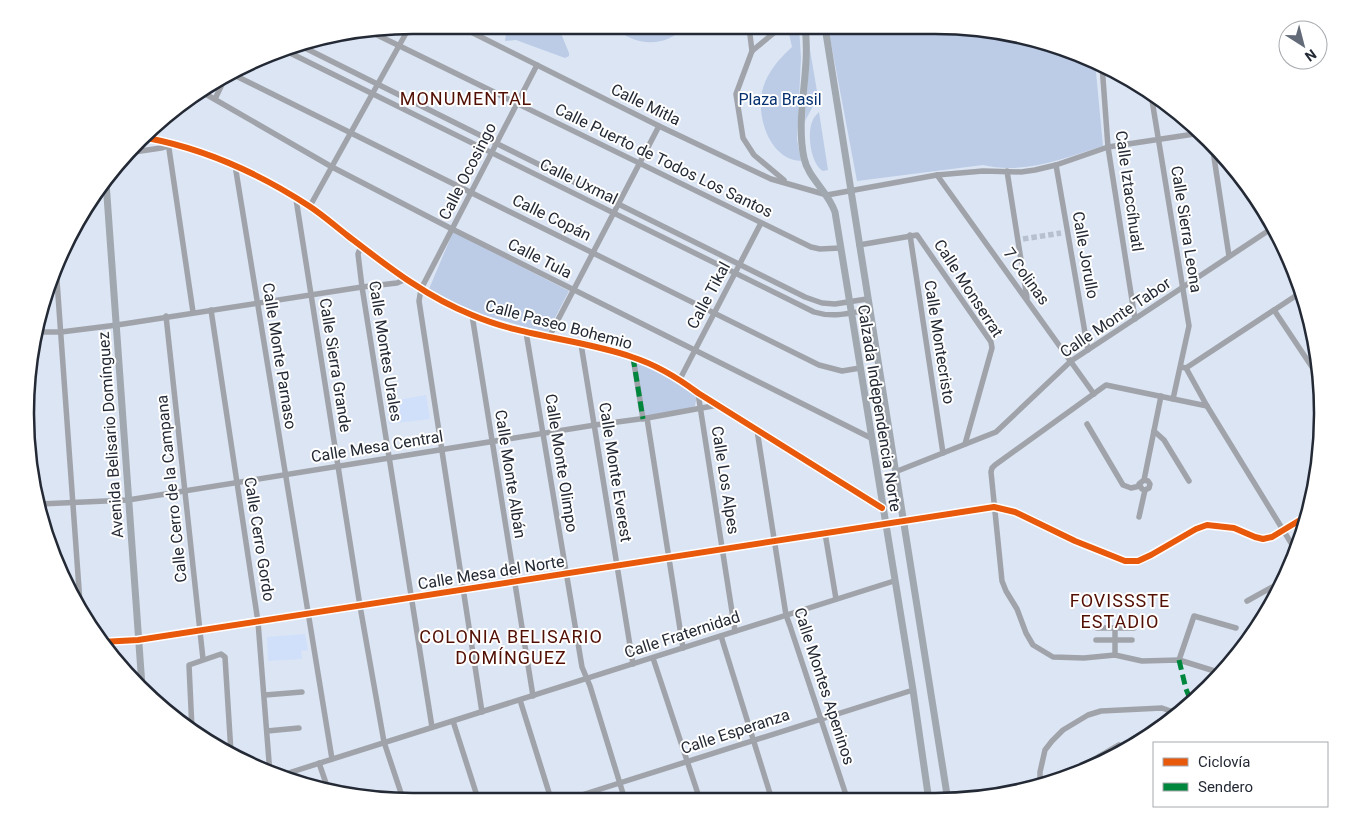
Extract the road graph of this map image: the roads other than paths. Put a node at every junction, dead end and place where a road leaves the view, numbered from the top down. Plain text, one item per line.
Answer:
1 (405, 34) edge
2 (475, 34) edge
3 (749, 34) edge
4 (773, 34) edge
5 (806, 34) edge
6 (826, 34) edge
7 (379, 36) edge
8 (399, 46) junction
9 (307, 49) edge
10 (752, 51) junction
11 (292, 54) edge
12 (537, 65) junction
13 (1103, 73) edge
14 (238, 77) edge
15 (378, 85) junction
16 (221, 87) edge
17 (208, 95) edge
18 (373, 95) junction
19 (215, 99) junction
20 (517, 103) junction
21 (1152, 103) edge
22 (659, 126) junction
23 (351, 133) junction
24 (1192, 134) edge
25 (151, 139) edge
26 (1158, 140) junction
27 (170, 144) junction
28 (496, 144) junction
29 (1108, 147) junction
30 (140, 151) edge
31 (491, 153) junction
32 (1214, 157) edge
33 (640, 164) junction
34 (235, 165) junction
35 (1056, 165) junction
36 (332, 167) junction
37 (1007, 171) junction
38 (937, 176) junction
39 (786, 182) junction
40 (107, 190) edge
41 (850, 190) junction
42 (471, 192) junction
43 (827, 195) junction
44 (296, 199) junction
45 (619, 204) junction
46 (310, 206) junction
47 (614, 214) junction
48 (761, 223) junction
49 (452, 229) junction
50 (1068, 232) junction
51 (1267, 232) edge
52 (1061, 233) tunnel mouth
53 (910, 235) junction
54 (859, 245) junction
55 (360, 246) junction
56 (840, 248) junction
57 (593, 253) junction
58 (1230, 256) junction
59 (740, 264) junction
60 (735, 274) junction
61 (406, 279) junction
62 (57, 283) edge
63 (362, 287) junction
64 (1182, 288) junction
65 (421, 289) junction
66 (574, 290) junction
67 (312, 294) junction
68 (1295, 296) edge
69 (867, 299) junction
70 (1027, 299) junction
71 (848, 301) junction
72 (257, 302) junction
73 (212, 310) junction
74 (869, 310) junction
75 (1274, 310) junction
76 (193, 312) junction
77 (714, 313) junction
78 (850, 314) junction
79 (166, 316) junction
80 (472, 316) junction
81 (1135, 319) junction
82 (117, 325) junction
83 (43, 332) edge
84 (61, 332) junction
85 (526, 332) junction
86 (549, 337) junction
87 (582, 344) junction
88 (695, 350) junction
89 (1088, 350) junction
90 (632, 357) junction
91 (1071, 361) junction
92 (1311, 366) edge
93 (860, 368) junction
94 (1183, 368) junction
95 (680, 379) junction
96 (698, 393) junction
97 (1094, 394) junction
98 (1161, 396) junction
99 (1173, 399) junction
100 (718, 405) junction
101 (1207, 406) junction
102 (701, 408) junction
103 (645, 419) junction
104 (1087, 424) dead end
105 (595, 425) junction
106 (757, 430) junction
107 (1154, 430) junction
108 (543, 434) junction
109 (871, 438) junction
110 (492, 442) junction
111 (965, 444) junction
112 (441, 450) junction
113 (943, 453) junction
114 (389, 458) junction
115 (337, 466) junction
116 (894, 472) junction
117 (286, 474) junction
118 (1144, 480) junction
119 (1189, 481) dead end
120 (237, 482) junction
121 (1140, 486) junction
122 (1146, 490) junction
123 (185, 491) junction
124 (128, 500) junction
125 (73, 502) junction
126 (45, 504) edge
127 (994, 507) junction
128 (882, 508) junction
129 (1139, 517) dead end
130 (902, 520) junction
131 (1298, 521) edge
132 (885, 523) junction
133 (1283, 531) junction
134 (825, 533) junction
135 (774, 541) junction
136 (1291, 543) edge
137 (723, 549) junction
138 (669, 558) junction
139 (618, 566) junction
140 (566, 574) junction
141 (894, 581) junction
142 (515, 582) junction
143 (1271, 587) edge
144 (463, 590) junction
145 (79, 592) edge
146 (412, 598) junction
147 (836, 599) junction
148 (1247, 601) dead end
149 (360, 606) junction
150 (308, 614) junction
151 (786, 615) junction
152 (258, 622) junction
153 (1097, 628) dead end
154 (1115, 628) junction
155 (1134, 628) dead end
156 (1236, 628) dead end
157 (200, 630) junction
158 (735, 631) junction
159 (720, 636) junction
160 (138, 640) junction
161 (1096, 640) dead end
162 (1115, 640) junction
163 (1132, 640) dead end
164 (110, 642) edge
165 (683, 648) junction
166 (1115, 655) junction
167 (653, 658) junction
168 (203, 659) junction
169 (1179, 660) junction
170 (633, 664) junction
171 (1214, 671) edge
172 (141, 678) edge
173 (586, 678) junction
174 (913, 690) junction
175 (302, 692) dead end
176 (265, 695) junction
177 (533, 696) junction
178 (520, 700) junction
179 (1171, 711) edge
180 (482, 712) junction
181 (820, 719) junction
182 (191, 721) edge
183 (453, 721) junction
184 (432, 727) junction
185 (299, 728) dead end
186 (267, 731) junction
187 (754, 740) junction
188 (384, 742) junction
189 (231, 746) edge
190 (332, 759) junction
191 (688, 761) junction
192 (320, 763) junction
193 (269, 765) edge
194 (290, 773) edge
195 (1041, 778) edge
196 (326, 783) edge
197 (620, 783) junction
198 (401, 792) edge
199 (476, 793) edge
200 (550, 793) edge
201 (588, 793) edge
202 (623, 793) edge
203 (698, 793) edge
204 (770, 793) edge
205 (845, 793) edge
206 (927, 793) edge
207 (946, 793) edge

1 - 8 street
2 - 12 street, Calle Mitla
3 - 10 street
4 - 10 street
5 - 43 main road, Calzada Independencia Norte
6 - 41 main road, Calzada Independencia Norte
7 - 8 street, Calle Puerto de Todos Los Santos
8 - 15 street
8 - 20 street, Calle Puerto de Todos Los Santos
9 - 15 street, Calle Uxmal
10 - 39 street
11 - 18 street, Calle Uxmal
12 - 20 street, Calle Ocosingo
12 - 22 street, Calle Mitla
13 - 29 street, Calle Iztaccíhuatl
14 - 23 street, Calle Copán
15 - 18 street
15 - 28 street, Calle Uxmal
16 - 19 street
17 - 19 street, Calle Tula
18 - 23 street
18 - 31 street, Calle Uxmal
19 - 36 street, Calle Tula
20 - 28 street, Calle Ocosingo
20 - 33 street, Calle Puerto de Todos Los Santos
21 - 26 street, Calle Sierra Leona
22 - 33 street
22 - 39 street, Calle Mitla
23 - 36 street
23 - 42 street, Calle Copán
24 - 26 street
25 - 27 street, Calle Paseo Bohemio
26 - 29 street
26 - 64 street, Calle Sierra Leona
27 - 30 street
27 - 34 street, Calle Paseo Bohemio
27 - 76 street
28 - 31 street, Calle Ocosingo
28 - 45 street, Calle Uxmal
29 - 35 street
29 - 81 street, Calle Iztaccíhuatl
31 - 42 street, Calle Ocosingo
31 - 47 street, Calle Uxmal
32 - 58 street
33 - 45 street
33 - 48 street, Calle Puerto de Todos Los Santos
34 - 44 street, Calle Paseo Bohemio
34 - 72 street, Calle Monte Parnaso
35 - 37 street
35 - 50 street, Calle Jorullo
36 - 46 street
36 - 49 street, Calle Tula
37 - 38 street
37 - 70 street
38 - 41 street
38 - 70 street, 7 Colinas
39 - 43 street, Calle Mitla
40 - 82 main road, Avenida Belisario Domínguez
41 - 43 street
41 - 54 main road, Calzada Independencia Norte
42 - 49 street, Calle Ocosingo
42 - 57 street, Calle Copán
43 - 56 main road, Calzada Independencia Norte
44 - 46 street, Calle Paseo Bohemio
44 - 67 street, Calle Sierra Grande
45 - 47 street
45 - 59 street, Calle Uxmal
46 - 55 street, Calle Paseo Bohemio
47 - 57 street
47 - 60 street, Calle Uxmal
48 - 56 street, Calle Puerto de Todos Los Santos
48 - 59 street, Calle Tikal
49 - 65 street, Calle Ocosingo
49 - 66 street, Calle Tula
50 - 52 street
50 - 89 street, Calle Jorullo
51 - 58 street, Calle Monte Tabor
53 - 54 street, Calle Monserrat
53 - 111 street, Calle Monserrat
53 - 113 street, Calle Montecristo
54 - 69 main road, Calzada Independencia Norte
55 - 61 street, Calle Paseo Bohemio
55 - 63 street, Calle Montes Urales
56 - 71 main road, Calzada Independencia Norte
57 - 66 street
57 - 77 street, Calle Copán
58 - 64 street, Calle Monte Tabor
59 - 60 street, Calle Tikal
59 - 71 street, Calle Uxmal
60 - 77 street, Calle Tikal
60 - 78 street, Calle Uxmal
61 - 63 street
61 - 65 street, Calle Paseo Bohemio
62 - 84 street
63 - 67 street
63 - 114 street, Calle Montes Urales
64 - 81 street, Calle Monte Tabor
64 - 94 street, Calle Sierra Leona
65 - 80 street, Calle Paseo Bohemio
65 - 112 street
66 - 86 street
66 - 88 street, Calle Tula
67 - 72 street
67 - 115 street, Calle Sierra Grande
68 - 75 street
69 - 71 street, Calle Uxmal
69 - 74 main road, Calzada Independencia Norte
70 - 91 street, 7 Colinas
71 - 78 main road, Calzada Independencia Norte
72 - 73 street
72 - 117 street, Calle Monte Parnaso
73 - 76 street
73 - 120 street, Calle Cerro Gordo
74 - 78 street, Calle Uxmal
74 - 116 main road, Calzada Independencia Norte
75 - 92 street
75 - 94 street
76 - 79 street
77 - 88 street, Calle Tikal
77 - 93 street, Calle Copán
78 - 93 main road, Calzada Independencia Norte
79 - 82 street
79 - 123 street, Calle Cerro de la Campana
80 - 85 street, Calle Paseo Bohemio
80 - 110 street, Calle Monte Albán
81 - 89 street, Calle Monte Tabor
82 - 84 street
82 - 124 main road, Avenida Belisario Domínguez
83 - 84 street
84 - 125 street
85 - 86 street, Calle Paseo Bohemio
85 - 108 street, Calle Monte Olimpo
86 - 87 street, Calle Paseo Bohemio
87 - 90 street, Calle Paseo Bohemio
87 - 105 street, Calle Monte Everest
88 - 95 street, Calle Tikal
88 - 109 street, Calle Tula
89 - 91 street, Calle Monte Tabor
90 - 95 street, Calle Paseo Bohemio
90 - 103 street
91 - 97 street, 7 Colinas
91 - 111 street, Calle Monte Tabor
93 - 109 main road, Calzada Independencia Norte
94 - 99 street, Calle Sierra Leona
94 - 101 street
95 - 96 street, Calle Paseo Bohemio
96 - 100 street, Calle Paseo Bohemio
96 - 102 street, Calle Los Alpes
97 - 98 street
97 - 127 street
98 - 99 street
98 - 107 street
99 - 101 street
100 - 102 street, Calle Mesa Central
100 - 106 street, Calle Paseo Bohemio
101 - 133 street
102 - 103 street, Calle Mesa Central
102 - 137 street, Calle Los Alpes
103 - 105 street, Calle Mesa Central
103 - 138 street
104 - 121 street
105 - 108 street, Calle Mesa Central
105 - 139 street, Calle Monte Everest
106 - 128 street, Calle Paseo Bohemio
106 - 135 street, Calle Montes Apeninos
107 - 118 street
107 - 119 street
108 - 110 street, Calle Mesa Central
108 - 140 street, Calle Monte Olimpo
109 - 128 main road, Calzada Independencia Norte
110 - 112 street, Calle Mesa Central
110 - 142 street, Calle Monte Albán
111 - 113 street, Calle Monte Tabor
112 - 114 street, Calle Mesa Central
112 - 144 street
113 - 116 street, Calle Monte Tabor
114 - 115 street, Calle Mesa Central
114 - 146 street, Calle Montes Urales
115 - 117 street, Calle Mesa Central
115 - 149 street, Calle Sierra Grande
116 - 130 main road, Calzada Independencia Norte
117 - 120 street, Calle Mesa Central
117 - 150 street, Calle Monte Parnaso
118 - 121 street
118 - 122 street
120 - 123 street, Calle Mesa Central
120 - 152 street, Calle Cerro Gordo
121 - 122 street
122 - 129 street
123 - 124 street, Calle Mesa Central
123 - 157 street, Calle Cerro de la Campana
124 - 125 street, Calle Mesa Central
124 - 160 main road, Avenida Belisario Domínguez
125 - 126 street, Calle Mesa Central
125 - 145 street
127 - 130 street, Calle Mesa del Norte
127 - 133 street
127 - 166 street
128 - 132 main road, Calzada Independencia Norte
130 - 132 street, Calle Mesa del Norte
130 - 207 main road, Calzada Independencia Norte
131 - 133 street
132 - 134 street, Calle Mesa del Norte
132 - 141 main road, Calzada Independencia Norte
133 - 136 street
134 - 135 street, Calle Mesa del Norte
134 - 147 street
135 - 137 street, Calle Mesa del Norte
135 - 151 street, Calle Montes Apeninos
137 - 138 street, Calle Mesa del Norte
137 - 158 street, Calle Los Alpes
138 - 139 street, Calle Mesa del Norte
138 - 165 street
139 - 140 street, Calle Mesa del Norte
139 - 170 street, Calle Monte Everest
140 - 142 street, Calle Mesa del Norte
140 - 173 street, Calle Monte Olimpo
141 - 147 street, Calle Fraternidad
141 - 174 main road, Calzada Independencia Norte
142 - 144 street, Calle Mesa del Norte
142 - 177 street, Calle Monte Albán
143 - 148 street
144 - 146 street, Calle Mesa del Norte
144 - 180 street
146 - 149 street, Calle Mesa del Norte
146 - 184 street, Calle Montes Urales
147 - 151 street, Calle Fraternidad
149 - 150 street, Calle Mesa del Norte
149 - 188 street, Calle Sierra Grande
150 - 152 street, Calle Mesa del Norte
150 - 190 street, Calle Monte Parnaso
151 - 158 street, Calle Fraternidad
151 - 181 street, Calle Montes Apeninos
152 - 157 street, Calle Mesa del Norte
152 - 176 street, Calle Cerro Gordo
153 - 154 street
154 - 155 street
154 - 162 street
156 - 169 street
157 - 160 street, Calle Mesa del Norte
157 - 168 street, Calle Cerro de la Campana
158 - 159 street, Calle Fraternidad
159 - 165 street, Calle Fraternidad
159 - 187 street
160 - 164 street, Calle Mesa del Norte
160 - 172 main road, Avenida Belisario Domínguez
161 - 162 street
162 - 163 street
162 - 166 street
165 - 167 street, Calle Fraternidad
166 - 169 street
167 - 170 street, Calle Fraternidad
167 - 191 street
168 - 182 street
168 - 189 street
169 - 171 street
170 - 173 street, Calle Fraternidad
173 - 177 street, Calle Fraternidad
173 - 197 street, Calle Monte Olimpo
174 - 181 street, Calle Esperanza
174 - 206 main road, Calzada Independencia Norte
175 - 176 street
176 - 186 street, Calle Cerro Gordo
177 - 178 street, Calle Fraternidad
178 - 180 street, Calle Fraternidad
178 - 200 street
179 - 195 street
180 - 183 street, Calle Fraternidad
181 - 187 street, Calle Esperanza
181 - 205 street, Calle Montes Apeninos
183 - 184 street, Calle Fraternidad
183 - 199 street
184 - 188 street, Calle Fraternidad
185 - 186 street
186 - 193 street, Calle Cerro Gordo
187 - 191 street, Calle Esperanza
187 - 204 street
188 - 190 street, Calle Fraternidad
188 - 198 street, Calle Sierra Grande
190 - 192 street, Calle Fraternidad
191 - 197 street, Calle Esperanza
191 - 203 street
192 - 194 street, Calle Fraternidad
192 - 196 street
197 - 201 street, Calle Esperanza
197 - 202 street, Calle Monte Olimpo

